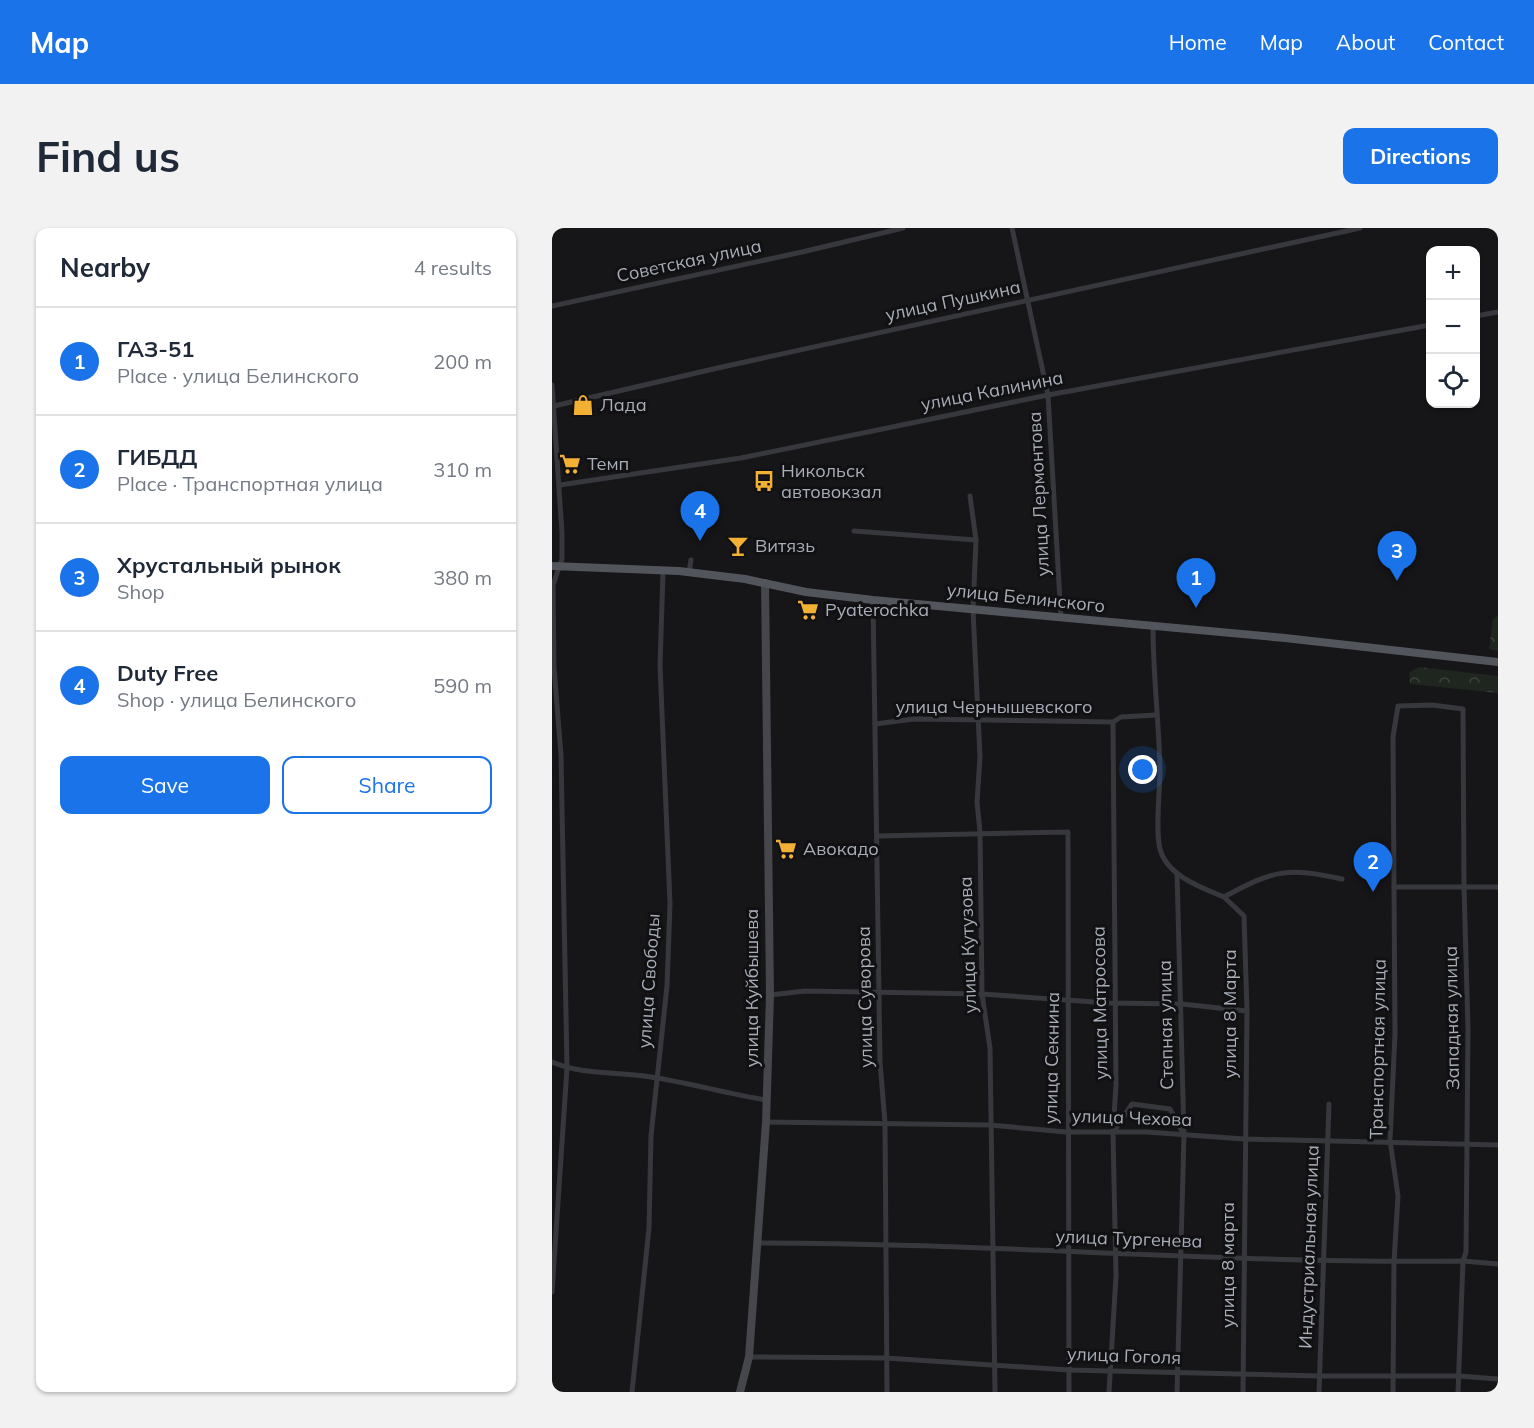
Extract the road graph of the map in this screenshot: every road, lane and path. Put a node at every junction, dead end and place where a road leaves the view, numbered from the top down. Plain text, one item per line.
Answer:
1 (903, 228) edge
2 (1012, 228) edge
3 (1360, 228) edge
4 (1028, 301) junction
5 (552, 306) edge
6 (1498, 312) edge
7 (1480, 315) edge
8 (1426, 327) edge
9 (552, 385) edge
10 (1048, 395) junction
11 (554, 406) junction
12 (560, 485) junction
13 (970, 496) dead end
14 (854, 531) dead end
15 (976, 540) junction
16 (691, 560) dead end
17 (556, 566) edge
18 (663, 572) junction
19 (689, 573) junction
20 (765, 583) junction
21 (873, 600) junction
22 (973, 610) junction
23 (1061, 618) junction
24 (1153, 627) junction
25 (1498, 662) edge
26 (1398, 706) joint
27 (1156, 715) junction
28 (977, 720) junction
29 (1113, 722) junction
30 (875, 724) junction
31 (980, 832) junction
32 (877, 836) junction
33 (1177, 873) junction
34 (1342, 879) dead end
35 (1394, 887) junction
36 (1464, 887) junction
37 (1498, 887) edge
38 (1224, 897) junction
39 (879, 994) junction
40 (982, 994) junction
41 (770, 995) junction
42 (1068, 1000) junction
43 (1116, 1003) junction
44 (1182, 1004) junction
45 (1247, 1011) junction
46 (552, 1062) edge
47 (567, 1068) junction
48 (657, 1078) junction
49 (766, 1100) junction
50 (1329, 1104) dead end
51 (766, 1122) junction
52 (885, 1123) junction
53 (990, 1125) junction
54 (1066, 1132) junction
55 (1113, 1132) junction
56 (1184, 1135) junction
57 (1244, 1139) junction
58 (1390, 1140) junction
59 (1328, 1142) junction
60 (1469, 1144) junction
61 (1498, 1144) edge
62 (555, 1195) edge
63 (758, 1243) junction
64 (884, 1245) junction
65 (992, 1248) junction
66 (1069, 1251) junction
67 (1116, 1254) junction
68 (1179, 1257) junction
69 (1244, 1258) junction
70 (1325, 1260) junction
71 (1463, 1261) junction
72 (1394, 1262) junction
73 (1498, 1264) edge
74 (552, 1292) edge
75 (749, 1357) junction
76 (886, 1358) junction
77 (996, 1365) junction
78 (1069, 1370) junction
79 (1110, 1370) junction
80 (1177, 1373) junction
81 (1243, 1374) junction
82 (1319, 1376) junction
83 (1391, 1376) junction
84 (1459, 1376) junction
85 (1498, 1379) edge
86 (632, 1392) edge
87 (740, 1392) edge
88 (886, 1392) edge
89 (995, 1392) edge
90 (1069, 1392) edge
91 (1109, 1392) edge
92 (1177, 1392) edge
93 (1243, 1392) edge
94 (1319, 1392) edge
95 (1393, 1392) edge
96 (1458, 1392) edge

1 - 5 street, Советская улица
2 - 4 street, улица Лермонтова
3 - 4 street, улица Пушкина
4 - 10 street, улица Лермонтова
4 - 11 street, улица Пушкина
6 - 7 street
8 - 10 street, улица Калинина
9 - 11 street
10 - 12 street, улица Калинина
10 - 23 street, улица Лермонтова
11 - 12 street
12 - 17 street
13 - 15 street, улица Кутузова
14 - 15 street
15 - 22 street, улица Кутузова
16 - 19 street
17 - 18 main road, улица Белинского
17 - 47 street
18 - 19 main road, улица Белинского
18 - 48 street, улица Свободы
19 - 20 main road, улица Белинского
20 - 21 main road, улица Белинского
20 - 41 main road, улица Куйбышева
21 - 22 main road, улица Белинского
21 - 30 street, улица Суворова
22 - 23 main road, улица Белинского
22 - 28 street, улица Кутузова
23 - 24 main road, улица Белинского
24 - 25 main road, улица Белинского
24 - 27 street
26 - 35 street, Транспортная улица
26 - 36 street, Западная улица
27 - 29 street, улица Чернышевского
27 - 33 street
28 - 29 street, улица Чернышевского
28 - 30 street, улица Чернышевского
28 - 31 street, улица Кутузова
29 - 43 street, улица Матросова
30 - 32 street, улица Суворова
31 - 32 street
31 - 40 street, улица Кутузова
31 - 42 street, улица Секнина
32 - 39 street, улица Суворова
33 - 38 street
33 - 44 street, Степная улица
34 - 38 street
35 - 36 street
35 - 58 street, Транспортная улица
36 - 37 street
36 - 60 street, Западная улица
38 - 45 street, улица 8 Марта
39 - 40 street
39 - 41 street
39 - 52 street, улица Суворова
40 - 42 street
40 - 53 street, улица Кутузова
41 - 49 main road, улица Куйбышева
42 - 43 street
42 - 54 street, улица Секнина
43 - 44 street
43 - 55 street, улица Матросова
44 - 45 street
44 - 56 street, Степная улица
45 - 57 street, улица 8 Марта
46 - 47 street
47 - 48 street
47 - 62 street
48 - 49 street
48 - 86 street, улица Свободы
49 - 51 main road, улица Куйбышева
50 - 59 street, Индустриальная улица
51 - 52 street, улица Чехова
51 - 63 main road, улица Куйбышева
52 - 53 street, улица Чехова
52 - 64 street, улица Суворова
53 - 54 street, улица Чехова
53 - 65 street, улица Кутузова
54 - 55 street, улица Чехова
54 - 66 street, улица Секнина
55 - 56 street, улица Чехова
55 - 56 street
55 - 67 street, улица Матросова
56 - 57 street, улица Чехова
56 - 68 street, Степная улица
57 - 59 street, улица Чехова
57 - 69 street, улица 8 марта
58 - 59 street, улица Чехова
58 - 60 street, улица Чехова
58 - 72 street, Транспортная улица
59 - 70 street, Индустриальная улица
60 - 61 street, улица Чехова
60 - 71 street, Западная улица
62 - 74 street
63 - 64 street, улица Тургенева
63 - 75 main road, улица Куйбышева
64 - 65 street, улица Тургенева
64 - 76 street, улица Суворова
65 - 66 street, улица Тургенева
65 - 77 street, улица Кутузова
66 - 67 street, улица Тургенева
66 - 78 street, улица Секнина
67 - 68 street, улица Тургенева
67 - 79 street, улица Матросова
68 - 69 street, улица Тургенева
68 - 80 street, Степная улица
69 - 70 street, улица Тургенева
69 - 81 street, улица 8 марта
70 - 72 street, улица Тургенева
70 - 82 street, Индустриальная улица
71 - 72 street, улица Тургенева
71 - 73 street, улица Тургенева
71 - 84 street, Западная улица
72 - 83 street, Транспортная улица
75 - 76 street, улица Гоголя
75 - 87 main road, улица Куйбышева
76 - 77 street, улица Гоголя
76 - 88 street, улица Суворова
77 - 78 street, улица Гоголя
77 - 89 street, улица Кутузова
78 - 79 street, улица Гоголя
78 - 90 street, улица Секнина
79 - 80 street, улица Гоголя
79 - 91 street, улица Матросова
80 - 81 street, улица Гоголя
80 - 92 street, Степная улица
81 - 82 street, улица Гоголя
81 - 93 street, улица 8 марта
82 - 83 street, улица Гоголя
82 - 94 street, Индустриальная улица
83 - 84 street, улица Гоголя
83 - 95 street, Транспортная улица
84 - 85 street, улица Гоголя
84 - 96 street, Западная улица

